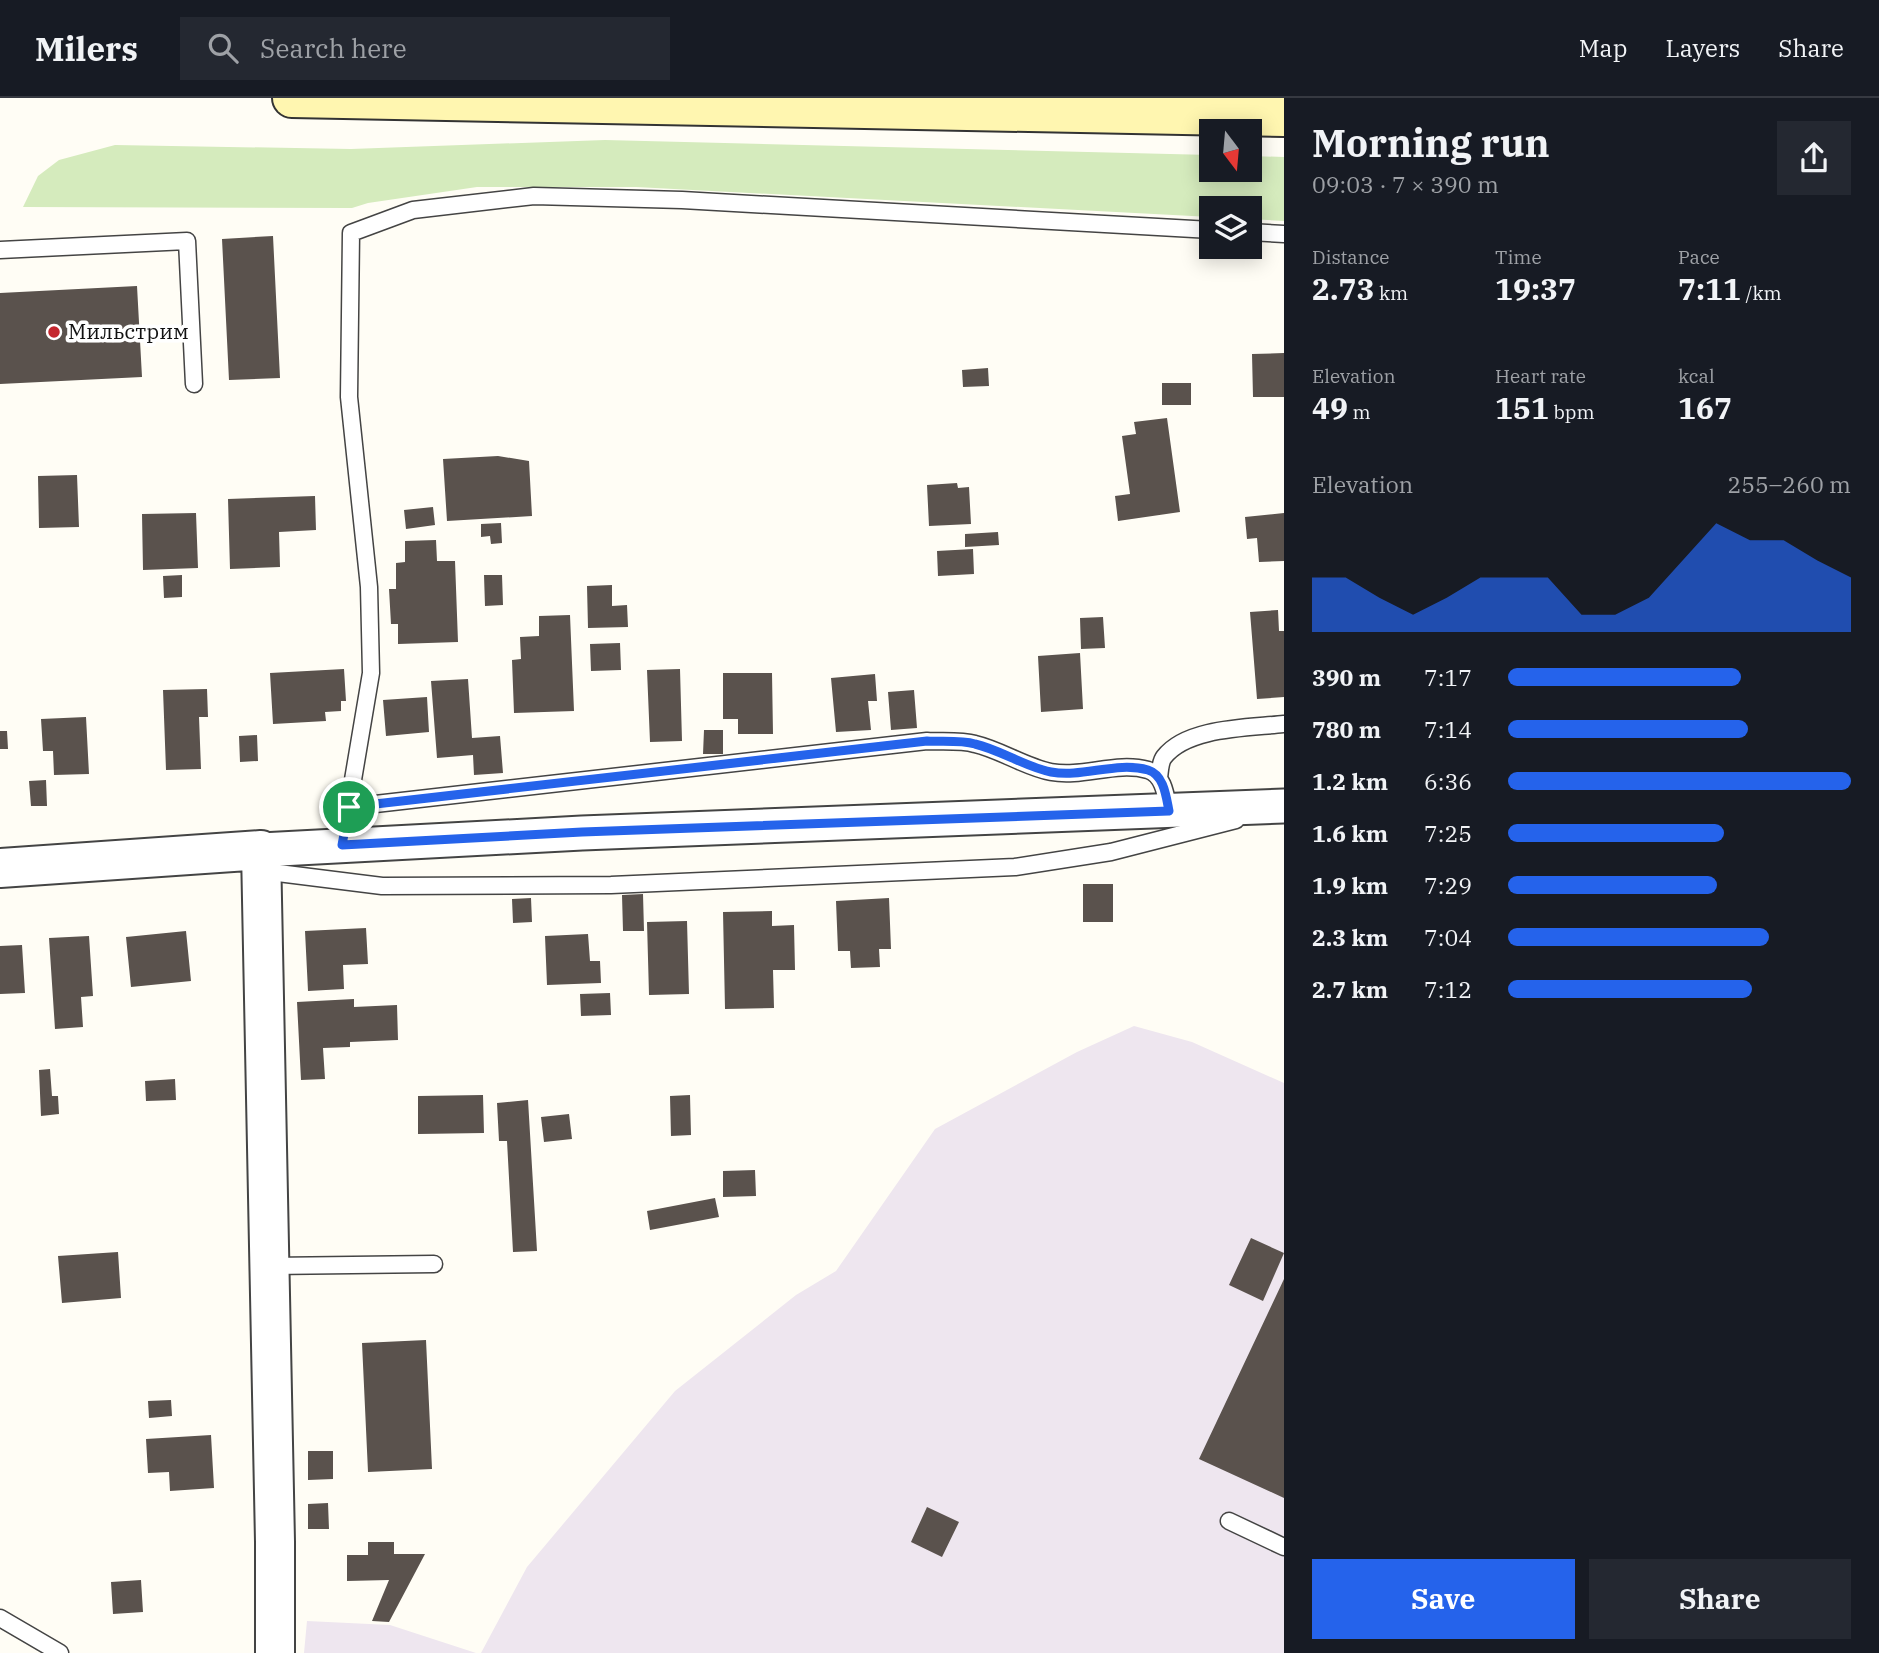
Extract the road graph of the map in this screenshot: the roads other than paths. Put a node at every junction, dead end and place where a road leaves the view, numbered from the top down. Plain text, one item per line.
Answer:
1 (292, 98) edge
2 (1284, 117) edge
3 (1199, 229) edge
4 (1262, 233) edge
5 (1284, 234) edge
6 (0, 250) edge
7 (194, 384) dead end
8 (1284, 724) edge
9 (1159, 778) junction
10 (1284, 806) edge
11 (349, 807) junction
12 (1169, 811) junction
13 (342, 845) junction
14 (261, 860) junction
15 (0, 868) edge
16 (434, 1264) dead end
17 (270, 1266) junction
18 (1229, 1521) dead end
19 (1284, 1547) edge
20 (0, 1618) edge
21 (60, 1653) edge
22 (275, 1653) edge

1 - 2 main road
3 - 11 lane
4 - 5 lane
6 - 7 lane
8 - 9 lane
9 - 11 lane
9 - 12 lane
10 - 12 street
10 - 14 lane
11 - 13 lane
12 - 13 street
13 - 14 street
14 - 15 street
14 - 17 street
16 - 17 lane
17 - 22 street
18 - 19 lane
20 - 21 lane

